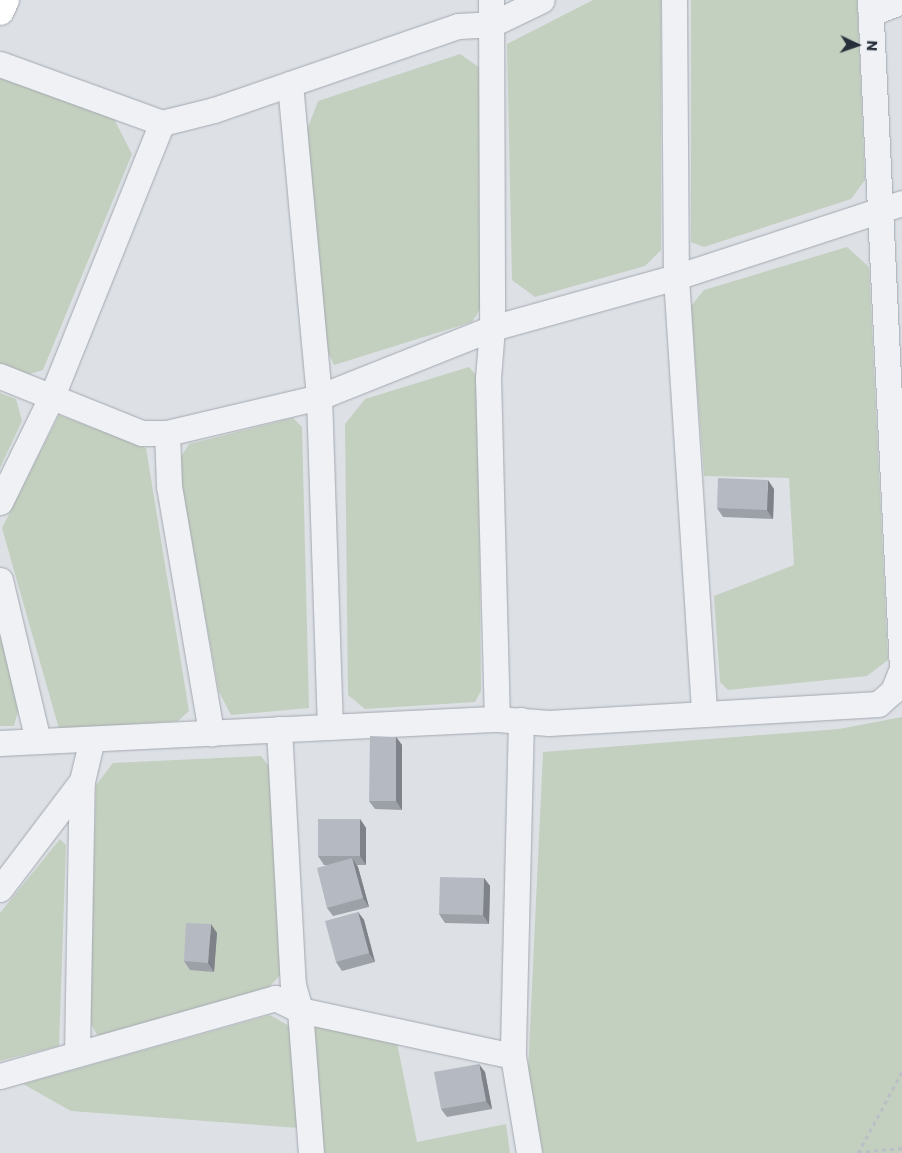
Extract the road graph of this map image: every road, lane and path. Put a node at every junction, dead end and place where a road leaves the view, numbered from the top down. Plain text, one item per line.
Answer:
1 (5, 0) edge
2 (542, 0) edge
3 (674, 0) edge
4 (902, 1) edge
5 (871, 7) edge
6 (0, 10) edge
7 (492, 12) edge
8 (0, 64) edge
9 (290, 84) junction
10 (162, 123) junction
11 (891, 207) edge
12 (676, 277) junction
13 (492, 328) junction
14 (0, 376) edge
15 (52, 396) junction
16 (319, 396) junction
17 (167, 433) junction
18 (898, 484) edge
19 (0, 502) edge
20 (0, 580) edge
21 (704, 714) junction
22 (509, 719) junction
23 (330, 727) junction
24 (279, 729) junction
25 (211, 733) junction
26 (92, 739) junction
27 (38, 741) junction
28 (0, 743) edge
29 (82, 781) junction
30 (0, 889) edge
31 (300, 1010) junction
32 (76, 1054) junction
33 (514, 1056) junction
34 (902, 1072) edge
35 (0, 1076) edge
36 (902, 1148) edge
37 (858, 1152) edge
38 (310, 1153) edge
39 (528, 1153) edge

1 - 6 main road
2 - 7 street
3 - 12 street
4 - 5 street
5 - 11 street
7 - 9 street
7 - 13 street
8 - 10 street
9 - 10 street
9 - 16 street
10 - 15 street
11 - 12 street
11 - 18 street
12 - 13 street
12 - 21 street
13 - 16 street
13 - 22 street
14 - 15 street
15 - 17 street
15 - 19 street
16 - 17 street
16 - 23 street
17 - 25 street
18 - 21 street
20 - 27 street
21 - 22 street
22 - 23 street
22 - 33 street
23 - 24 street
24 - 25 street
24 - 31 street
25 - 26 street
26 - 27 street
26 - 29 street
27 - 28 street
29 - 30 street
29 - 32 street
31 - 32 street
31 - 33 street
31 - 38 street
32 - 35 street
33 - 39 street
34 - 37 path
36 - 37 path

